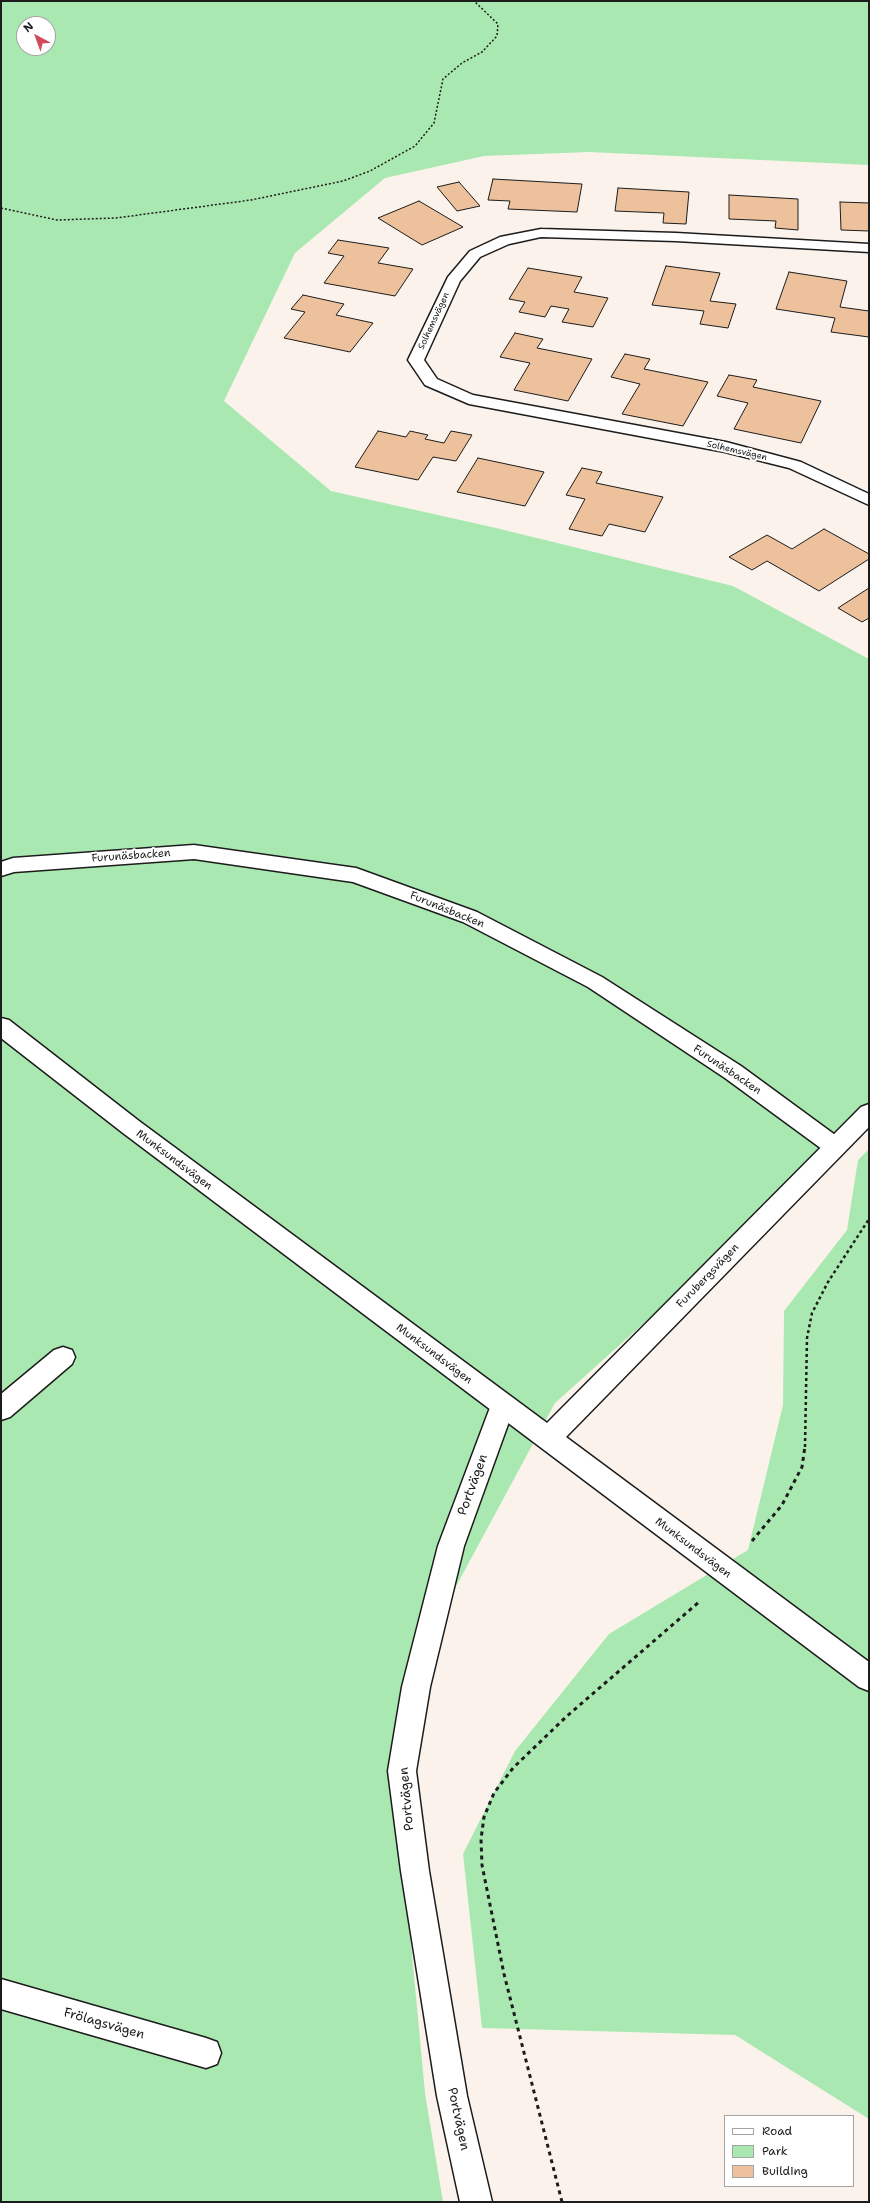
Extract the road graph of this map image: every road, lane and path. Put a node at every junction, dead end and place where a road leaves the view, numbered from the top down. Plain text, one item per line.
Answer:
1 (474, 1) edge
2 (1, 208) edge
3 (869, 248) edge
4 (869, 500) edge
5 (1, 869) edge
6 (1, 1026) edge
7 (869, 1113) edge
8 (834, 1146) junction
9 (869, 1219) edge
10 (63, 1356) dead end
11 (503, 1405) junction
12 (1, 1409) edge
13 (548, 1439) junction
14 (726, 1572) junction
15 (869, 1678) edge
16 (1, 1994) edge
17 (206, 2053) dead end
18 (476, 2202) edge
19 (562, 2202) edge

1 - 2 path
3 - 4 street, Solhemsvägen
5 - 8 street, Furunäsbacken
6 - 11 street, Munksundsvägen
7 - 8 street, Furubergsvägen
8 - 13 street, Furubergsvägen
9 - 14 path
10 - 12 street
11 - 13 street, Munksundsvägen
11 - 18 street, Portvägen
13 - 14 street, Munksundsvägen
14 - 15 street, Munksundsvägen
14 - 19 path
16 - 17 street, Frölagsvägen

